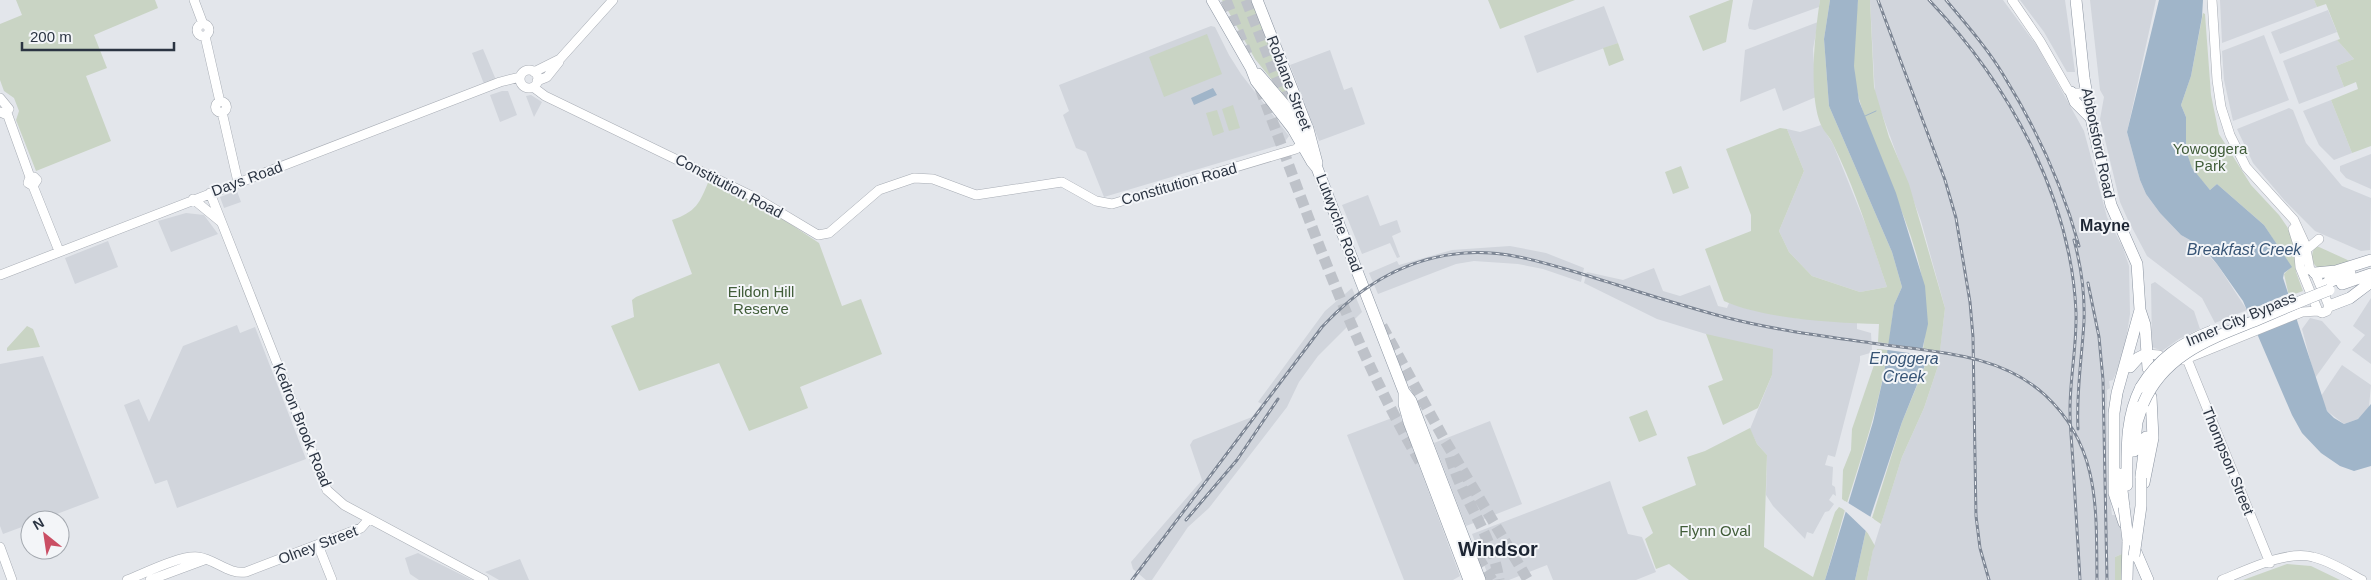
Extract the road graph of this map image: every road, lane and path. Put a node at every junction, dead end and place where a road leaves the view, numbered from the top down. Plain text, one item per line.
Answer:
1 (194, 0) edge
2 (613, 0) edge
3 (1212, 0) edge
4 (1257, 0) edge
5 (2012, 0) edge
6 (2076, 0) edge
7 (2212, 0) edge
8 (1251, 68) junction
9 (520, 80) junction
10 (535, 81) junction
11 (2071, 92) junction
12 (2086, 93) junction
13 (2, 107) edge
14 (2090, 118) junction
15 (1306, 140) junction
16 (238, 182) junction
17 (210, 192) junction
18 (193, 199) junction
19 (2274, 200) junction
20 (223, 224) junction
21 (2319, 239) dead end
22 (2306, 250) junction
23 (59, 251) junction
24 (2371, 260) edge
25 (2371, 267) edge
26 (2309, 272) junction
27 (2371, 274) edge
28 (0, 275) edge
29 (2371, 282) edge
30 (2328, 286) junction
31 (2313, 301) junction
32 (2329, 306) junction
33 (2140, 310) junction
34 (2318, 311) junction
35 (2302, 312) junction
36 (2133, 336) junction
37 (2159, 355) dead end
38 (2145, 365) junction
39 (2130, 367) junction
40 (1404, 392) junction
41 (2147, 403) junction
42 (2139, 483) junction
43 (2126, 512) junction
44 (369, 519) junction
45 (318, 545) junction
46 (2141, 546) dead end
47 (0, 547) edge
48 (207, 559) junction
49 (2270, 563) junction
50 (12, 580) edge
51 (127, 580) edge
52 (150, 580) edge
53 (332, 580) edge
54 (484, 580) edge
55 (1469, 580) edge
56 (1480, 580) edge
57 (2127, 580) edge
58 (2134, 580) edge
59 (2148, 580) edge
60 (2156, 580) edge
61 (2222, 580) edge
62 (2362, 580) edge

1 - 16 street
2 - 10 street
3 - 8 highway, Lutwyche Road
4 - 15 highway, Roblane Street
5 - 11 street
6 - 12 highway, Abbotsford Road
7 - 19 street
8 - 15 highway, Lutwyche Road
8 - 15 highway, Lutwyche Road
9 - 10 street
9 - 10 street
9 - 16 street, Days Road
10 - 15 street, Constitution Road
11 - 12 street
11 - 14 highway
12 - 14 highway, Abbotsford Road
13 - 23 street
14 - 33 highway, Abbotsford Road
15 - 40 highway, Lutwyche Road
16 - 17 street, Days Road
17 - 18 street, Days Road
17 - 20 street, Kedron Brook Road
18 - 20 street
18 - 23 street, Days Road
19 - 22 street
19 - 26 street
20 - 44 street, Kedron Brook Road
21 - 22 street
22 - 26 street
23 - 28 street, Days Road
24 - 26 highway
25 - 30 highway, Inner City Bypass
26 - 31 street
26 - 32 street
27 - 30 highway, Inner City Bypass
29 - 32 highway
30 - 41 highway, Inner City Bypass, bridge
30 - 43 highway, Inner City Bypass, bridge
31 - 34 street
31 - 35 street
32 - 34 street
33 - 36 highway, Abbotsford Road
33 - 38 highway, Abbotsford Road
34 - 35 street
35 - 49 street, Thompson Street
36 - 39 highway
36 - 59 highway, Abbotsford Road
37 - 38 street
38 - 39 highway
39 - 43 highway
40 - 55 highway, Lutwyche Road
40 - 56 highway, Lutwyche Road
41 - 42 highway, Inner City Bypass
41 - 42 highway
42 - 58 highway, Inner City Bypass, bridge
43 - 57 highway, bridge
44 - 45 street, Olney Street
44 - 54 street, Kedron Brook Road
45 - 48 street, Olney Street
45 - 53 street
46 - 60 highway
47 - 50 street
48 - 51 street
48 - 52 street
49 - 61 street
49 - 62 street

